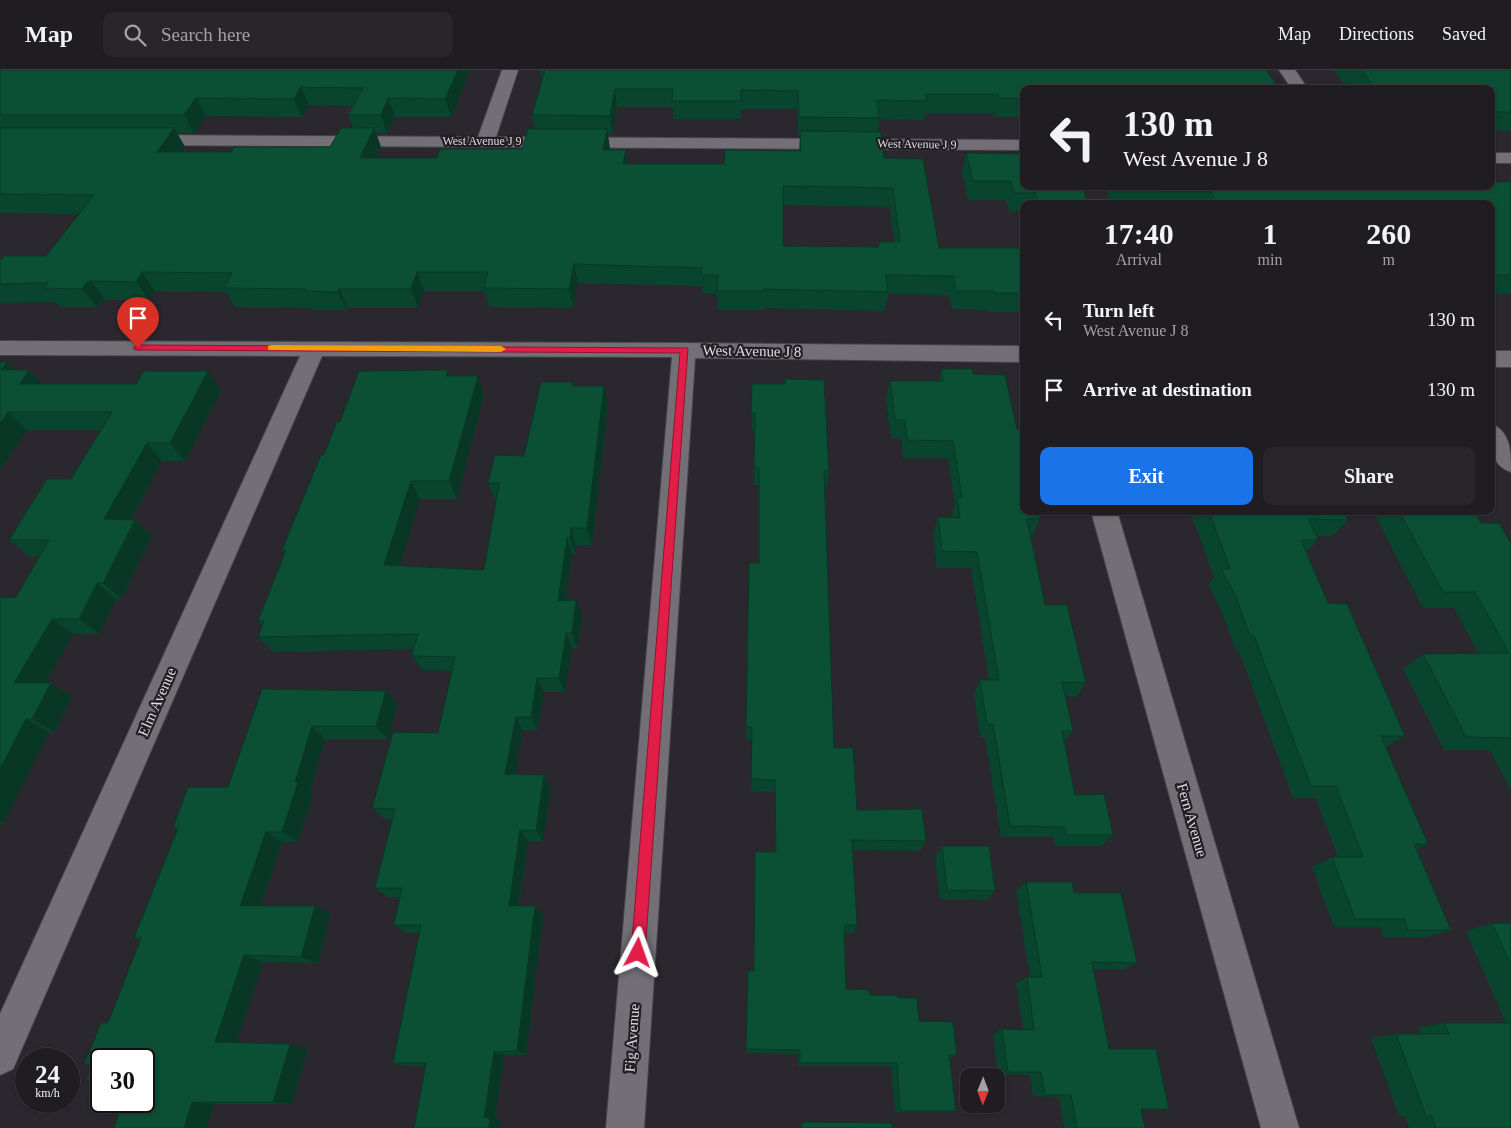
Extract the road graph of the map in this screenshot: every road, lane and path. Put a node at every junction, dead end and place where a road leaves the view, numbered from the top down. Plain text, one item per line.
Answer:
1 (510, 70) edge
2 (1287, 70) edge
3 (1297, 85) edge
4 (129, 140) edge
5 (486, 140) junction
6 (1020, 145) edge
7 (1495, 158) edge
8 (1511, 158) edge
9 (0, 348) edge
10 (315, 348) junction
11 (684, 350) junction
12 (1020, 354) edge
13 (1495, 359) edge
14 (1511, 360) edge
15 (1495, 439) edge
16 (1511, 463) edge
17 (1105, 515) edge
18 (0, 1056) edge
19 (625, 1128) edge
20 (1280, 1128) edge

1 - 5 street
2 - 3 street
4 - 5 street, West Avenue J 9
5 - 6 street, West Avenue J 9
7 - 8 street
9 - 10 street, West Avenue J 8
10 - 11 street, West Avenue J 8
10 - 18 street, Elm Avenue
11 - 12 street, West Avenue J 8
11 - 19 street, Fig Avenue
13 - 14 street
15 - 16 street
17 - 20 street, Fern Avenue

